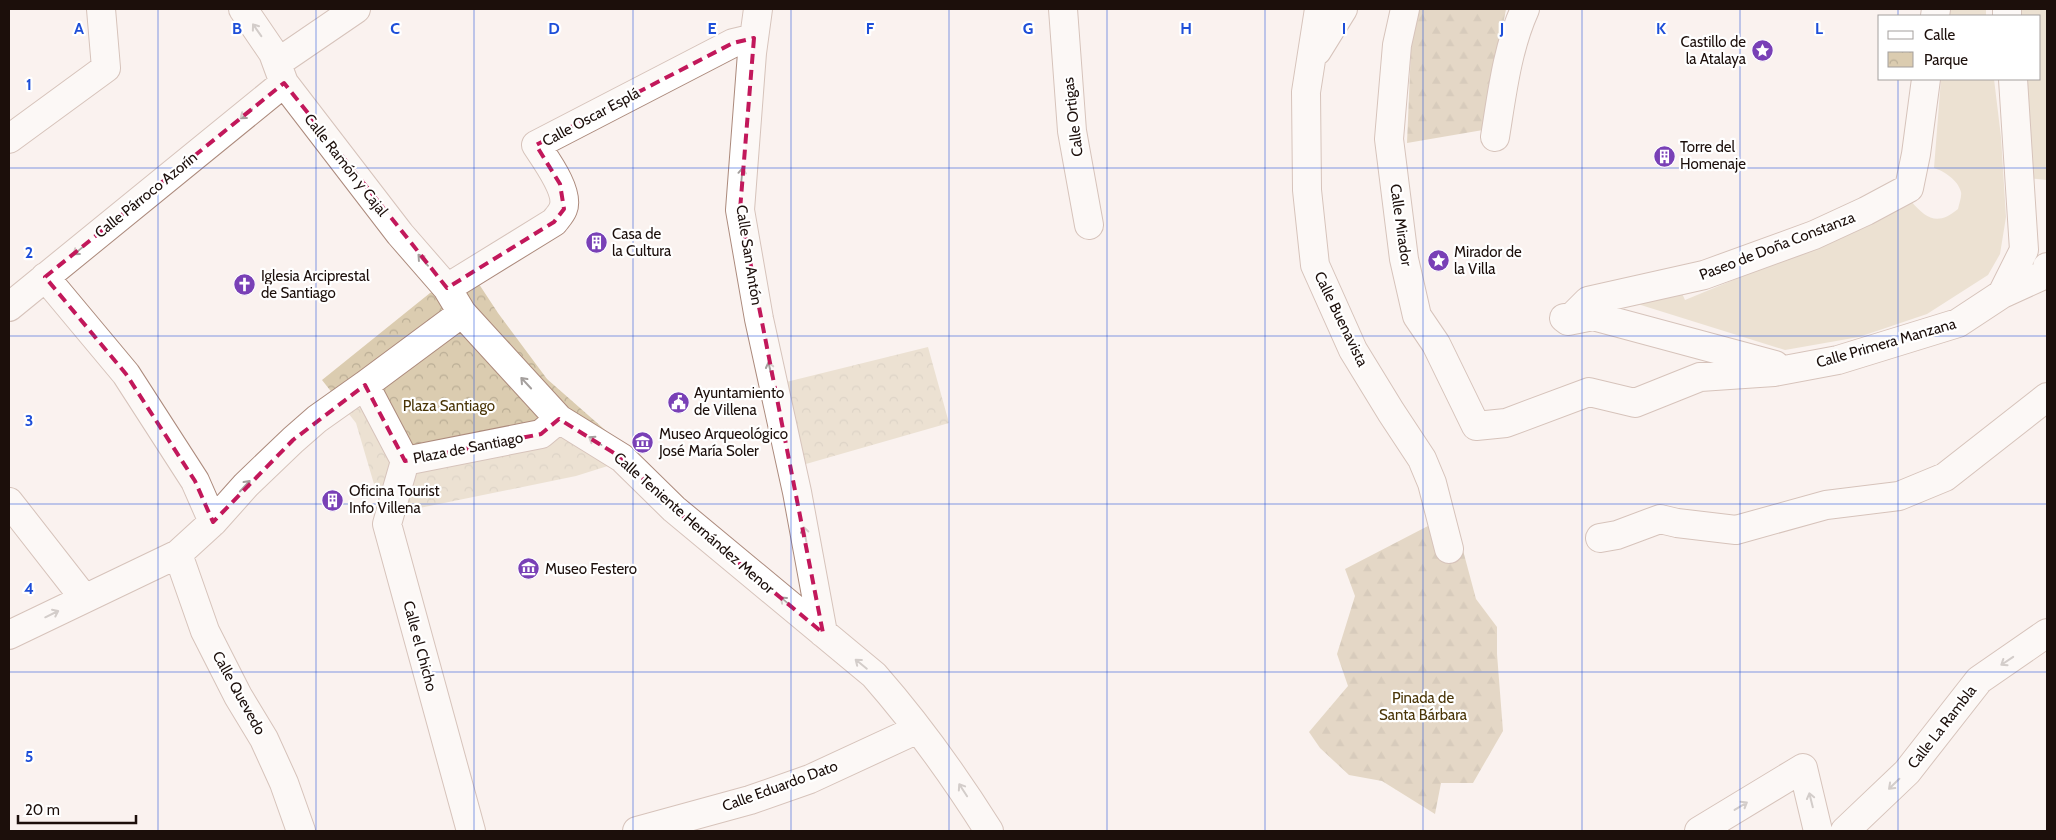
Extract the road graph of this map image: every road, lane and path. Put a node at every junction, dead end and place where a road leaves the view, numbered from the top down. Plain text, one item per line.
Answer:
1 (101, 9) edge
2 (242, 9) edge
3 (356, 9) edge
4 (758, 9) edge
5 (1063, 9) edge
6 (1319, 9) edge
7 (1343, 9) edge
8 (1405, 9) edge
9 (1525, 9) edge
10 (754, 38) junction
11 (1310, 63) junction
12 (280, 73) junction
13 (1926, 80) edge
14 (2013, 80) edge
15 (1495, 138) dead end
16 (9, 139) edge
17 (1089, 225) dead end
18 (2047, 267) edge
19 (45, 277) junction
20 (447, 288) junction
21 (13, 294) edge
22 (2002, 294) junction
23 (462, 313) junction
24 (1791, 368) junction
25 (365, 385) junction
26 (2047, 397) edge
27 (560, 419) junction
28 (1476, 426) joint
29 (405, 461) junction
30 (9, 502) edge
31 (213, 522) junction
32 (1600, 538) dead end
33 (1450, 549) dead end
34 (178, 554) junction
35 (84, 598) junction
36 (823, 633) junction
37 (9, 635) edge
38 (2044, 644) edge
39 (918, 729) junction
40 (301, 831) edge
41 (471, 831) edge
42 (637, 831) edge
43 (989, 831) edge
44 (1699, 831) edge
45 (1818, 831) edge
46 (1845, 831) edge

1 - 16 street
12 -> 2 street, Calle Ramón y Cajal
3 - 12 street, Calle Párroco Azorín
4 - 10 street, Calle San Antón
5 - 17 street, Calle Ortigas
6 - 11 street, Calle Buenavista
7 - 11 street
8 - 28 street, Calle Mirador
9 - 15 street
10 - 20 street, Calle Oscar Esplá
36 -> 10 street, Calle San Antón
11 - 33 street, Calle Buenavista
12 -> 19 street, Calle Párroco Azorín
20 -> 12 street, Calle Ramón y Cajal
13 - 24 street, Paseo de Doña Constanza
14 - 22 street
18 - 22 street, Calle Primera Manzana
19 - 21 street, Calle Párroco Azorín
19 - 31 street
20 - 23 street, Calle Ramón y Cajal
22 - 24 street, Calle Primera Manzana
23 - 25 street
27 -> 23 street
24 - 28 street, Calle Primera Manzana
25 - 29 street, Plaza de Santiago
31 -> 25 street
26 - 32 street
27 - 29 street, Plaza de Santiago
36 -> 27 street, Calle Teniente Hernández Menor
29 - 41 street, Calle el Chicho
30 - 35 street
31 - 34 street
34 - 35 street
34 - 40 street, Calle Quevedo
37 -> 35 street
39 -> 36 street, Calle Teniente Hernández Menor
38 -> 46 street, Calle La Rambla
39 - 42 street, Calle Eduardo Dato
43 -> 39 street, Calle Teniente Hernández Menor
44 - 45 street

